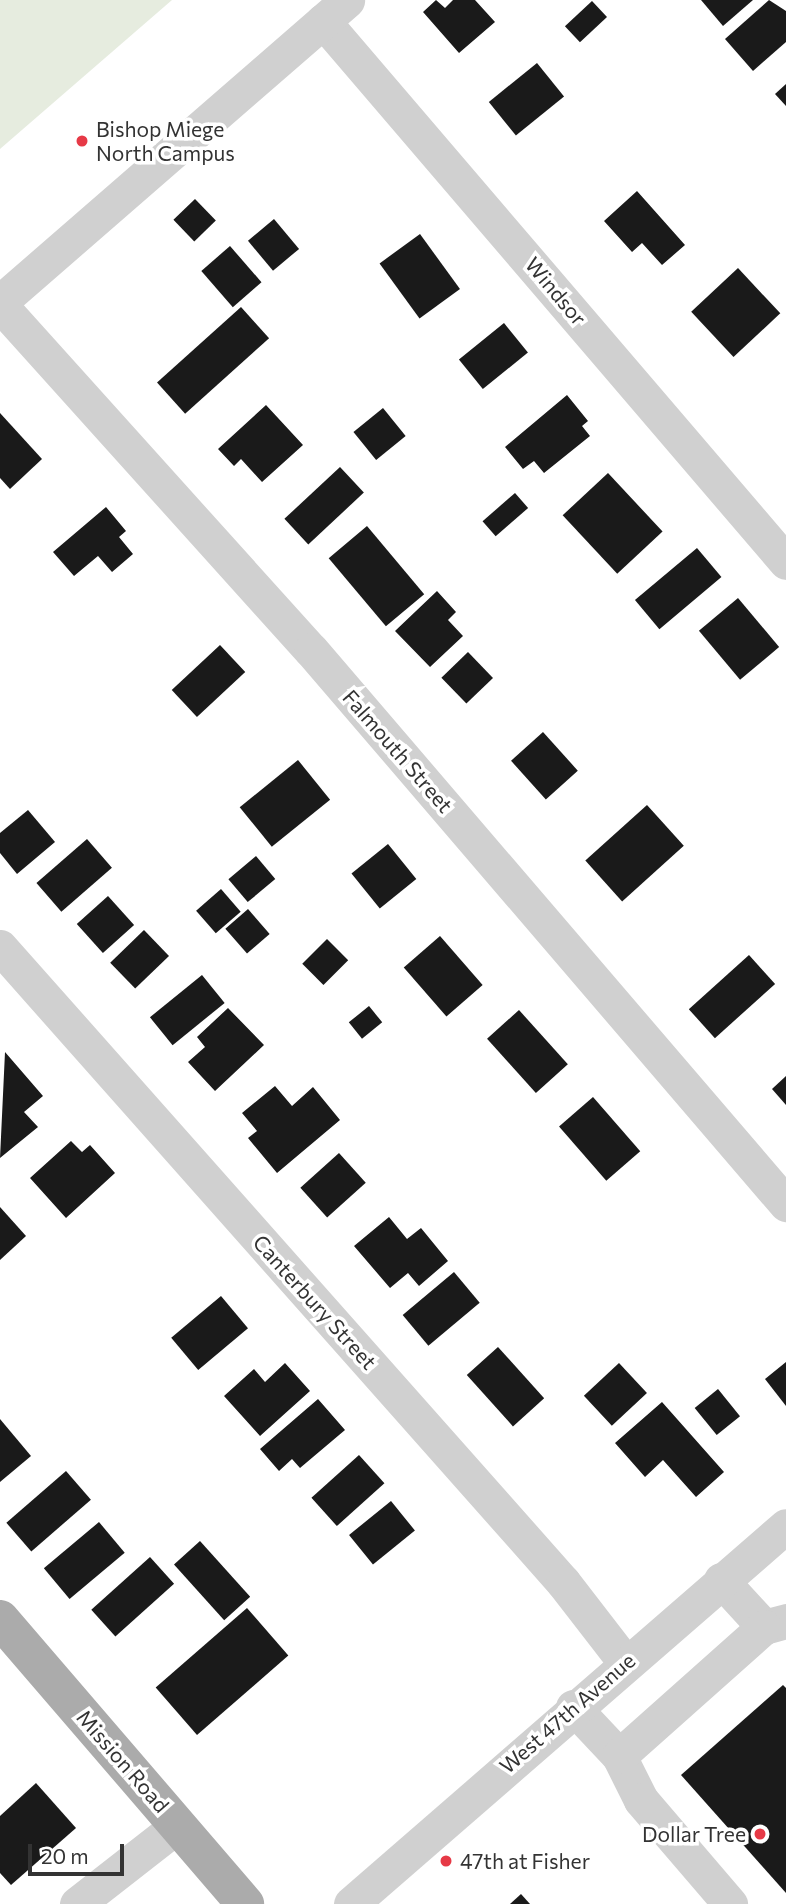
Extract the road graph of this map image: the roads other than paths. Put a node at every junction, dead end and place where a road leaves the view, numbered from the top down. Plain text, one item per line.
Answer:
1 (335, 10) edge
2 (0, 304) edge
3 (786, 562) edge
4 (0, 947) edge
5 (786, 1204) edge
6 (786, 1526) edge
7 (721, 1580) junction
8 (0, 1619) edge
9 (775, 1624) edge
10 (624, 1661) junction
11 (573, 1707) junction
12 (619, 1756) junction
13 (178, 1825) junction
14 (78, 1904) edge
15 (245, 1904) edge
16 (351, 1904) edge
17 (730, 1904) edge

1 - 2 street
1 - 3 street, Windsor
2 - 5 street, Falmouth Street
4 - 10 street, Canterbury Street
6 - 7 street, West 47th Avenue
7 - 9 street
7 - 10 street, West 47th Avenue
8 - 13 main road, Mission Road
9 - 12 street
10 - 11 street, West 47th Avenue
11 - 12 street
11 - 16 street, West 47th Avenue
12 - 17 street
13 - 14 street
13 - 15 main road, Mission Road

